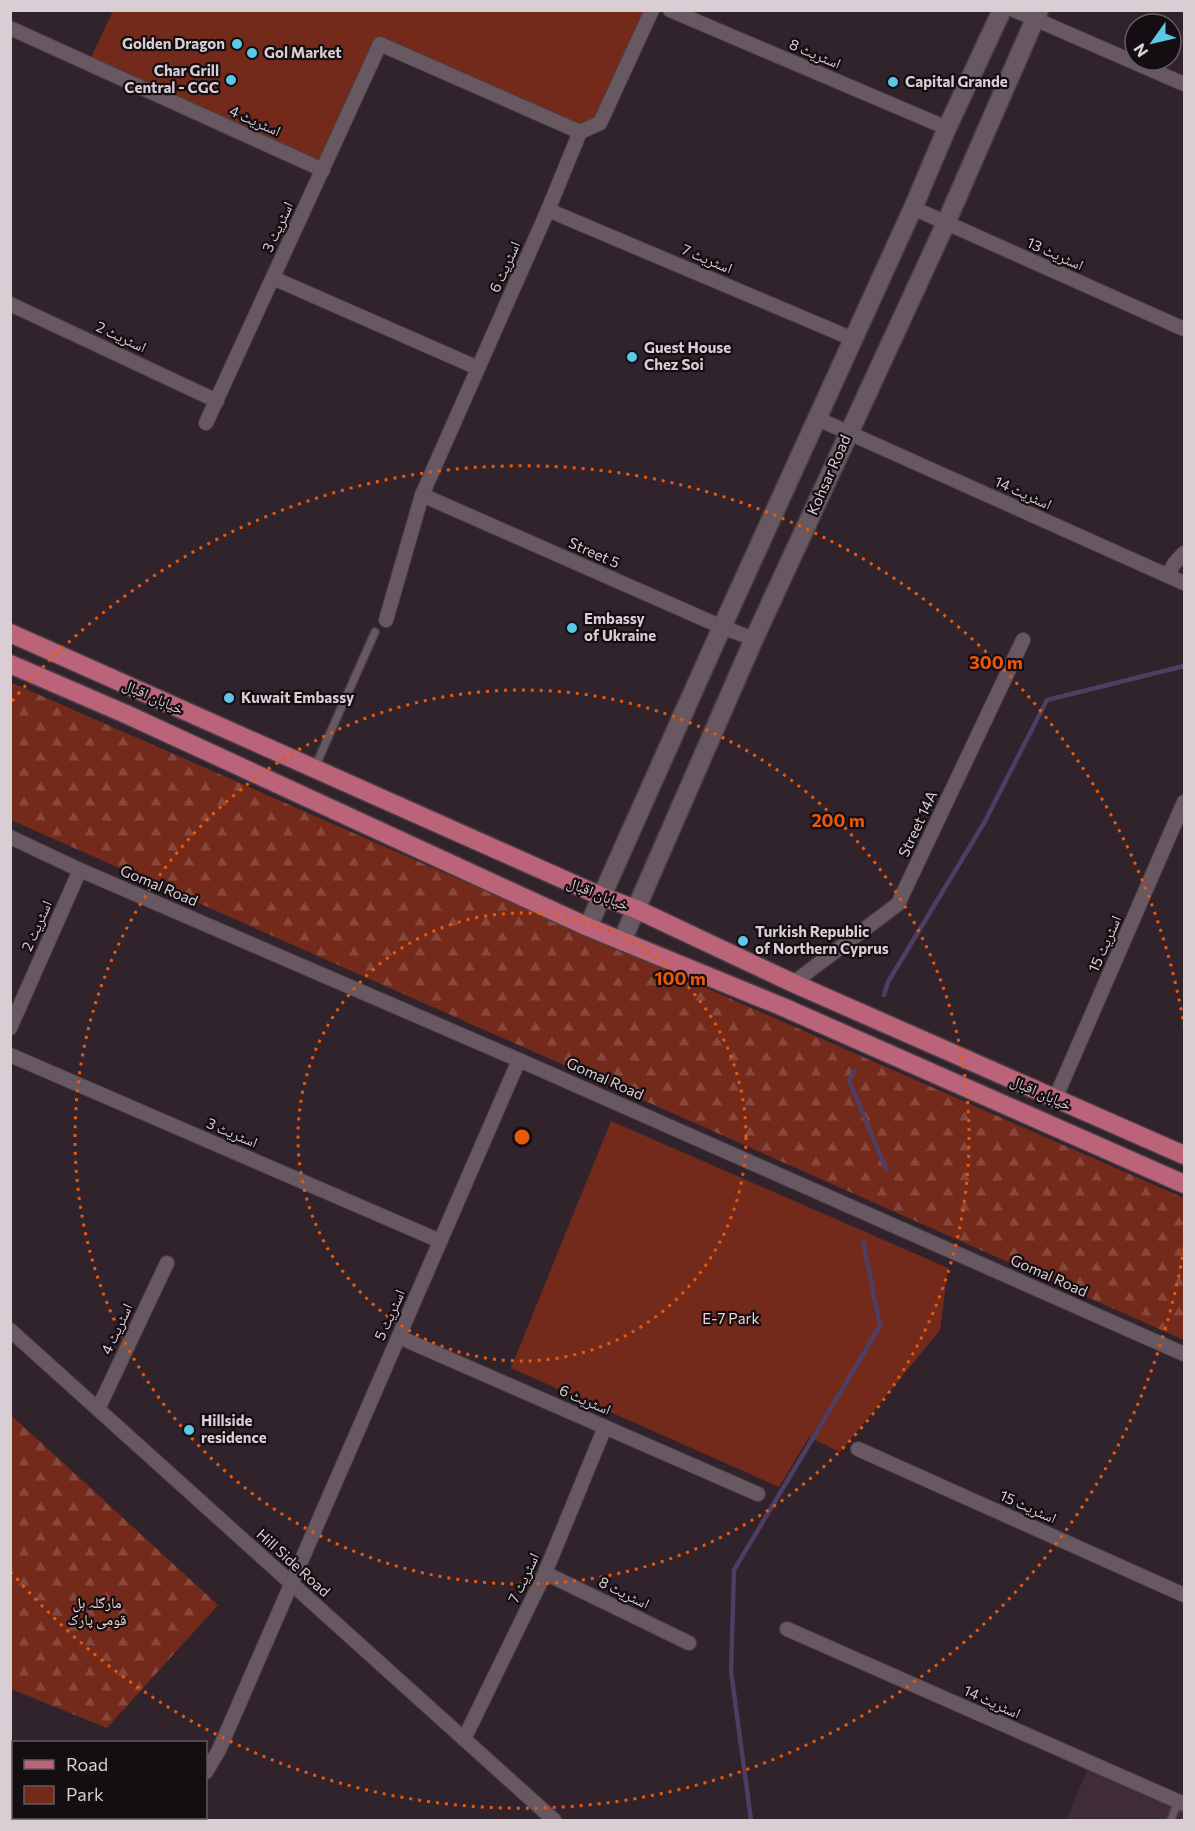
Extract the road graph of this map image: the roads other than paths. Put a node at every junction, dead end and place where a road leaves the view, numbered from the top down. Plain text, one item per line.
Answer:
1 (652, 10) edge
2 (670, 10) edge
3 (1002, 10) edge
4 (1014, 10) edge
5 (1037, 15) edge
6 (10, 28) edge
7 (1185, 84) edge
8 (947, 128) junction
9 (580, 132) junction
10 (323, 170) junction
11 (913, 208) junction
12 (548, 210) junction
13 (946, 223) junction
14 (273, 278) junction
15 (10, 304) edge
16 (1185, 329) edge
17 (853, 339) junction
18 (478, 368) junction
19 (217, 401) junction
20 (818, 419) junction
21 (206, 423) dead end
22 (848, 433) junction
23 (422, 495) junction
24 (1185, 553) edge
25 (1168, 575) dead end
26 (1185, 583) edge
27 (386, 620) dead end
28 (722, 627) junction
29 (375, 632) dead end
30 (10, 633) edge
31 (754, 639) junction
32 (1023, 640) dead end
33 (10, 664) edge
34 (314, 769) junction
35 (1185, 802) edge
36 (10, 837) edge
37 (80, 870) junction
38 (603, 897) junction
39 (636, 909) junction
40 (588, 927) junction
41 (622, 941) junction
42 (793, 983) junction
43 (10, 1028) edge
44 (10, 1055) edge
45 (519, 1060) junction
46 (1055, 1099) junction
47 (1185, 1155) edge
48 (1185, 1184) edge
49 (440, 1241) junction
50 (167, 1263) dead end
51 (10, 1330) edge
52 (399, 1337) junction
53 (1185, 1354) edge
54 (98, 1409) junction
55 (605, 1427) junction
56 (858, 1449) dead end
57 (758, 1494) dead end
58 (545, 1573) junction
59 (291, 1584) junction
60 (1185, 1595) edge
61 (787, 1629) dead end
62 (688, 1643) dead end
63 (464, 1739) junction
64 (207, 1770) edge
65 (1181, 1802) edge
66 (554, 1821) edge
67 (1171, 1821) edge

1 - 9 street
2 - 8 street, اسٹریٹ 8
3 - 8 street
4 - 5 street
5 - 7 street
5 - 13 street, Kohsar Road
6 - 10 street, اسٹریٹ 4
8 - 11 street
9 - 10 street, اسٹریٹ 3
9 - 12 street, اسٹریٹ 6
10 - 14 street, اسٹریٹ 3
11 - 13 street, اسٹریٹ 13
11 - 17 street
12 - 17 street, اسٹریٹ 7
12 - 18 street, اسٹریٹ 6
13 - 16 street, اسٹریٹ 13
13 - 22 street, Kohsar Road
14 - 18 street
14 - 19 street, اسٹریٹ 3
15 - 19 street, اسٹریٹ 2
17 - 20 street
18 - 23 street, اسٹریٹ 6
19 - 21 street, اسٹریٹ 3
20 - 22 street, اسٹریٹ 14
20 - 28 street
22 - 26 street, اسٹریٹ 14
22 - 31 street, Kohsar Road
23 - 27 street, اسٹریٹ 6
23 - 28 street, Street 5
24 - 25 street
28 - 31 street, Street 5
28 - 38 street
29 - 34 lane
30 - 34 main road, خیابان اقبال
31 - 39 street, Kohsar Road
32 - 42 street, Street 14A
33 - 40 main road, خیابان اقبال
34 - 38 main road, خیابان اقبال
35 - 46 street, اسٹریٹ 15
36 - 37 street, Gomal Road
37 - 43 street, اسٹریٹ 2
37 - 45 street, Gomal Road
38 - 39 main road, خیابان اقبال
38 - 40 street
39 - 41 street, Kohsar Road
39 - 42 main road, خیابان اقبال
40 - 41 main road, خیابان اقبال
41 - 48 main road, خیابان اقبال
42 - 46 main road, خیابان اقبال
44 - 49 street, اسٹریٹ 3
45 - 49 street, اسٹریٹ 5
45 - 53 street, Gomal Road
46 - 47 main road, خیابان اقبال
49 - 52 street, اسٹریٹ 5
50 - 54 street, اسٹریٹ 4
51 - 54 street, Hill Side Road
52 - 55 street, اسٹریٹ 6
52 - 59 street, اسٹریٹ 5
54 - 59 street, Hill Side Road
55 - 57 street, اسٹریٹ 6
55 - 58 street, اسٹریٹ 7
56 - 60 street, اسٹریٹ 15
58 - 62 street, اسٹریٹ 8
58 - 63 street, اسٹریٹ 7
59 - 63 street, Hill Side Road
59 - 64 street, اسٹریٹ 5
61 - 65 street, اسٹریٹ 14
63 - 66 street, Hill Side Road
65 - 67 lane

